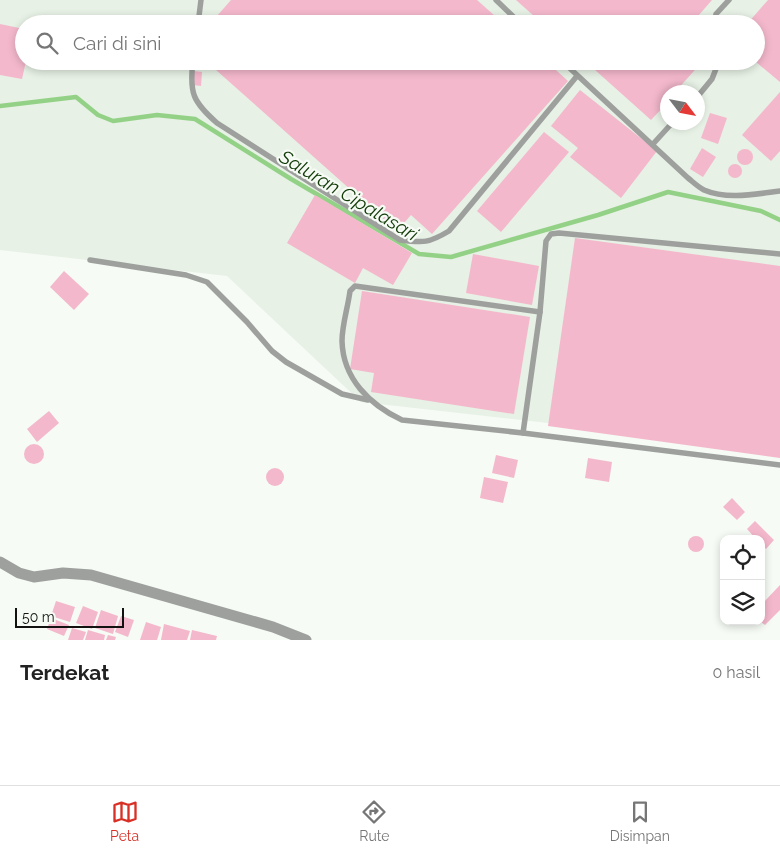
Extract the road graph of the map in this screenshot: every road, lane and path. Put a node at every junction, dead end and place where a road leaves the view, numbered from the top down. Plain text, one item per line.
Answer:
1 (201, 0) edge
2 (496, 0) edge
3 (729, 0) edge
4 (199, 15) edge
5 (512, 15) edge
6 (716, 15) edge
7 (192, 70) edge
8 (571, 70) edge
9 (716, 70) edge
10 (577, 76) junction
11 (705, 88) edge
12 (666, 130) edge
13 (653, 144) junction
14 (780, 191) edge
15 (780, 254) edge
16 (90, 260) dead end
17 (540, 312) junction
18 (368, 400) junction
19 (523, 433) junction
20 (780, 465) edge
21 (0, 562) edge
22 (306, 640) edge

1 - 4 lane
2 - 5 lane
3 - 6 lane
7 - 10 lane
8 - 10 lane
9 - 11 lane
10 - 13 lane
12 - 13 lane
13 - 14 lane
15 - 17 lane
16 - 18 lane
17 - 18 lane
17 - 19 lane
18 - 19 lane
19 - 20 lane
21 - 22 street

